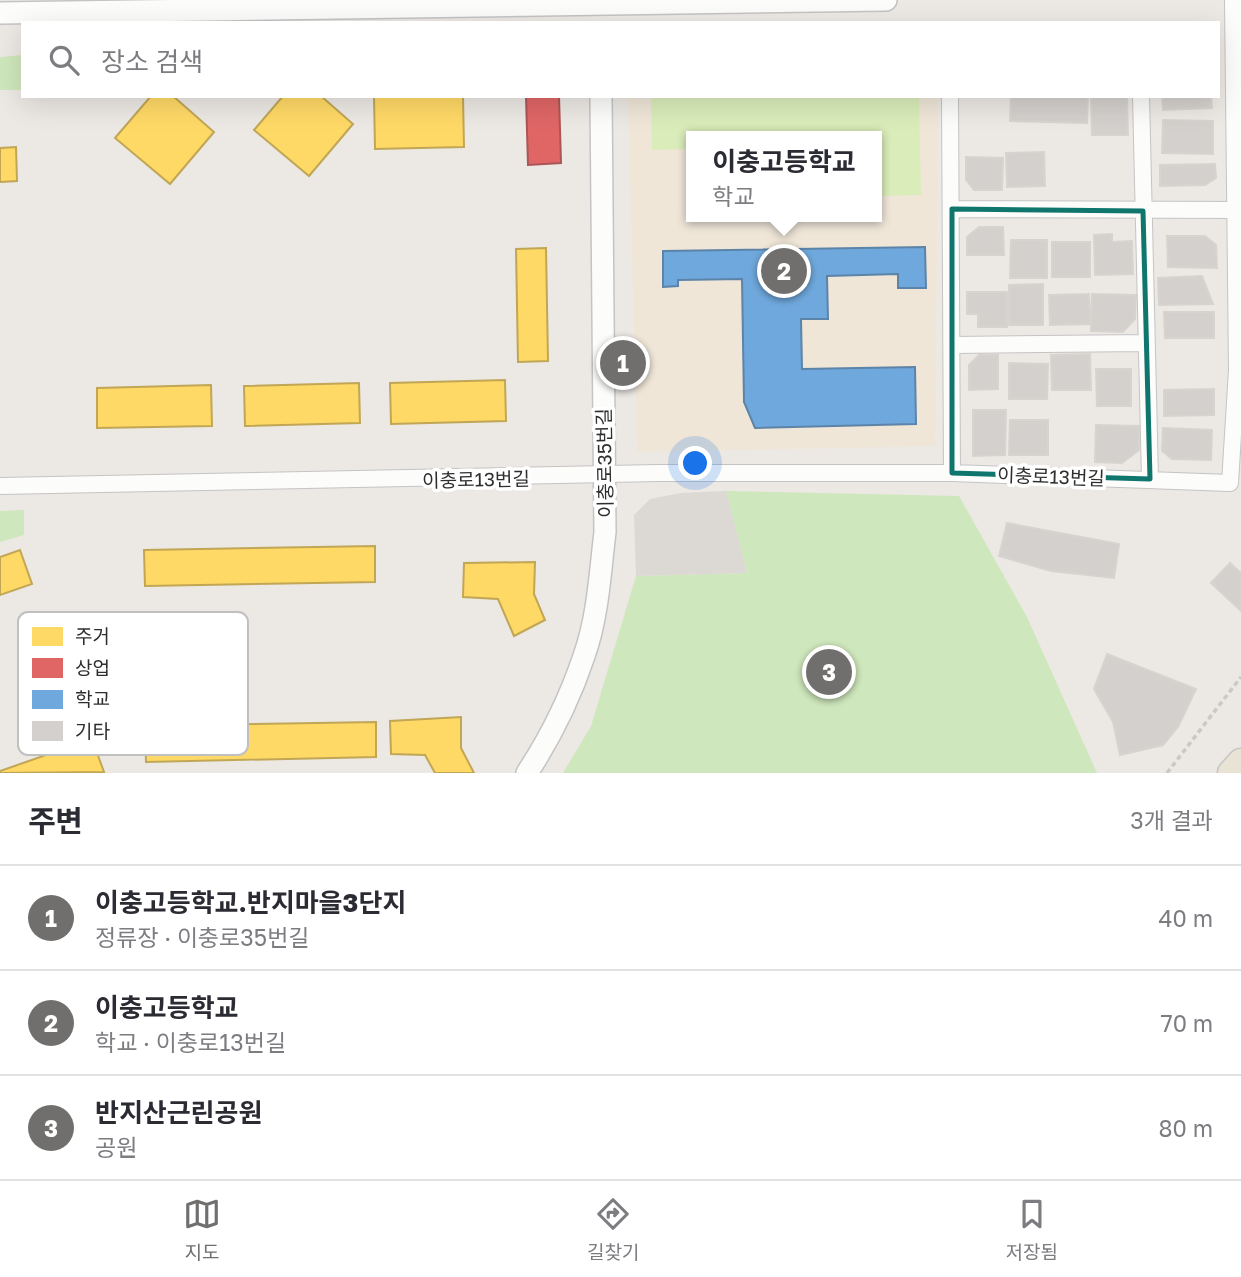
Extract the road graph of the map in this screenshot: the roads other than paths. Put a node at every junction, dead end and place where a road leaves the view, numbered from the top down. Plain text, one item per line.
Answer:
1 (886, 0) edge
2 (1233, 0) edge
3 (629, 2) edge
4 (0, 12) edge
5 (600, 14) edge
6 (601, 98) edge
7 (950, 98) edge
8 (1141, 98) edge
9 (952, 209) junction
10 (1237, 210) edge
11 (1143, 211) junction
12 (1146, 343) junction
13 (953, 345) junction
14 (1239, 370) edge
15 (952, 473) junction
16 (604, 476) junction
17 (1150, 479) junction
18 (0, 486) edge
19 (1241, 762) edge
20 (527, 773) edge
21 (1231, 773) edge

1 - 3 street
2 - 10 street, 이충로13번길
3 - 5 street
4 - 5 street
6 - 16 street, 이충로35번길
7 - 9 street
8 - 11 street
9 - 11 street
9 - 13 street
10 - 11 street
10 - 14 street, 이충로13번길
11 - 12 street
12 - 13 street
12 - 17 street
13 - 15 street
14 - 17 street, 이충로13번길
15 - 16 street, 이충로13번길
15 - 17 street, 이충로13번길
16 - 18 street, 이충로13번길
16 - 20 street, 이충로35번길
19 - 21 main road

